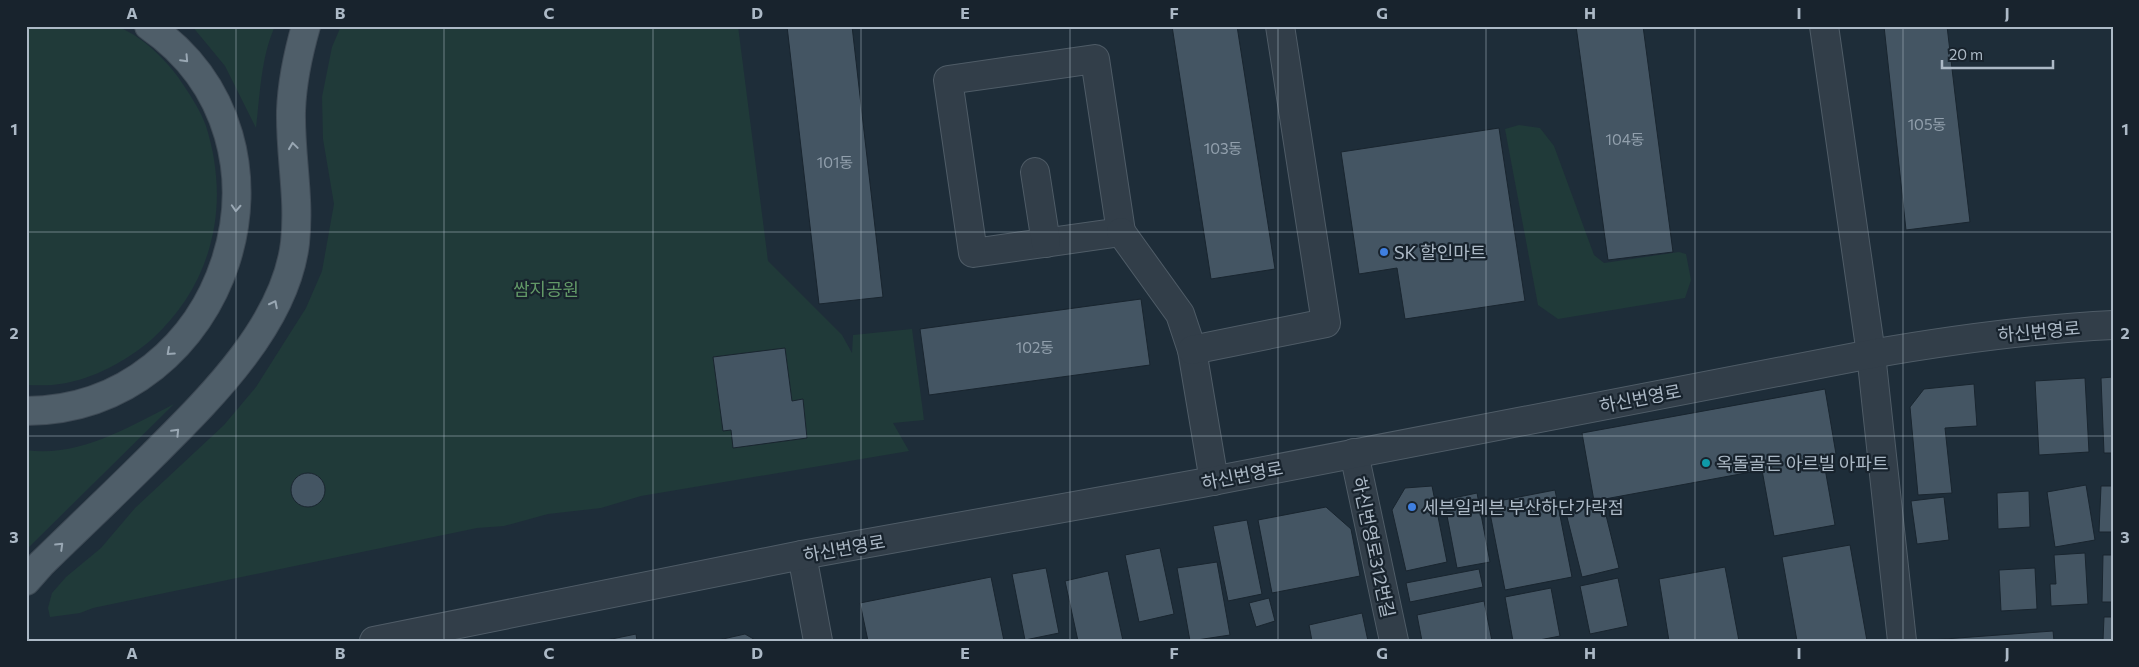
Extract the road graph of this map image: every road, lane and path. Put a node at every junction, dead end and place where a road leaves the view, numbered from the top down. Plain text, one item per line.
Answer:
1 (149, 26) edge
2 (306, 26) edge
3 (1280, 26) edge
4 (1824, 26) edge
5 (1035, 172) dead end
6 (1120, 232) junction
7 (1046, 243) junction
8 (2113, 325) edge
9 (1192, 350) junction
10 (1871, 354) junction
11 (26, 412) edge
12 (1354, 453) junction
13 (1214, 481) junction
14 (802, 555) junction
15 (26, 581) edge
16 (374, 641) edge
17 (818, 641) edge
18 (1394, 641) edge
19 (1902, 641) edge

1 -> 11 main road
15 -> 2 main road
3 - 9 street
4 - 10 street
5 - 7 street
6 - 7 street
6 - 7 street
6 - 9 street
8 - 10 street, 하신번영로
9 - 13 street
10 - 12 street, 하신번영로
10 - 19 street
12 - 13 street, 하신번영로
12 - 18 street, 하신번영로312번길
13 - 14 street, 하신번영로
14 - 16 street, 하신번영로
14 - 17 street

